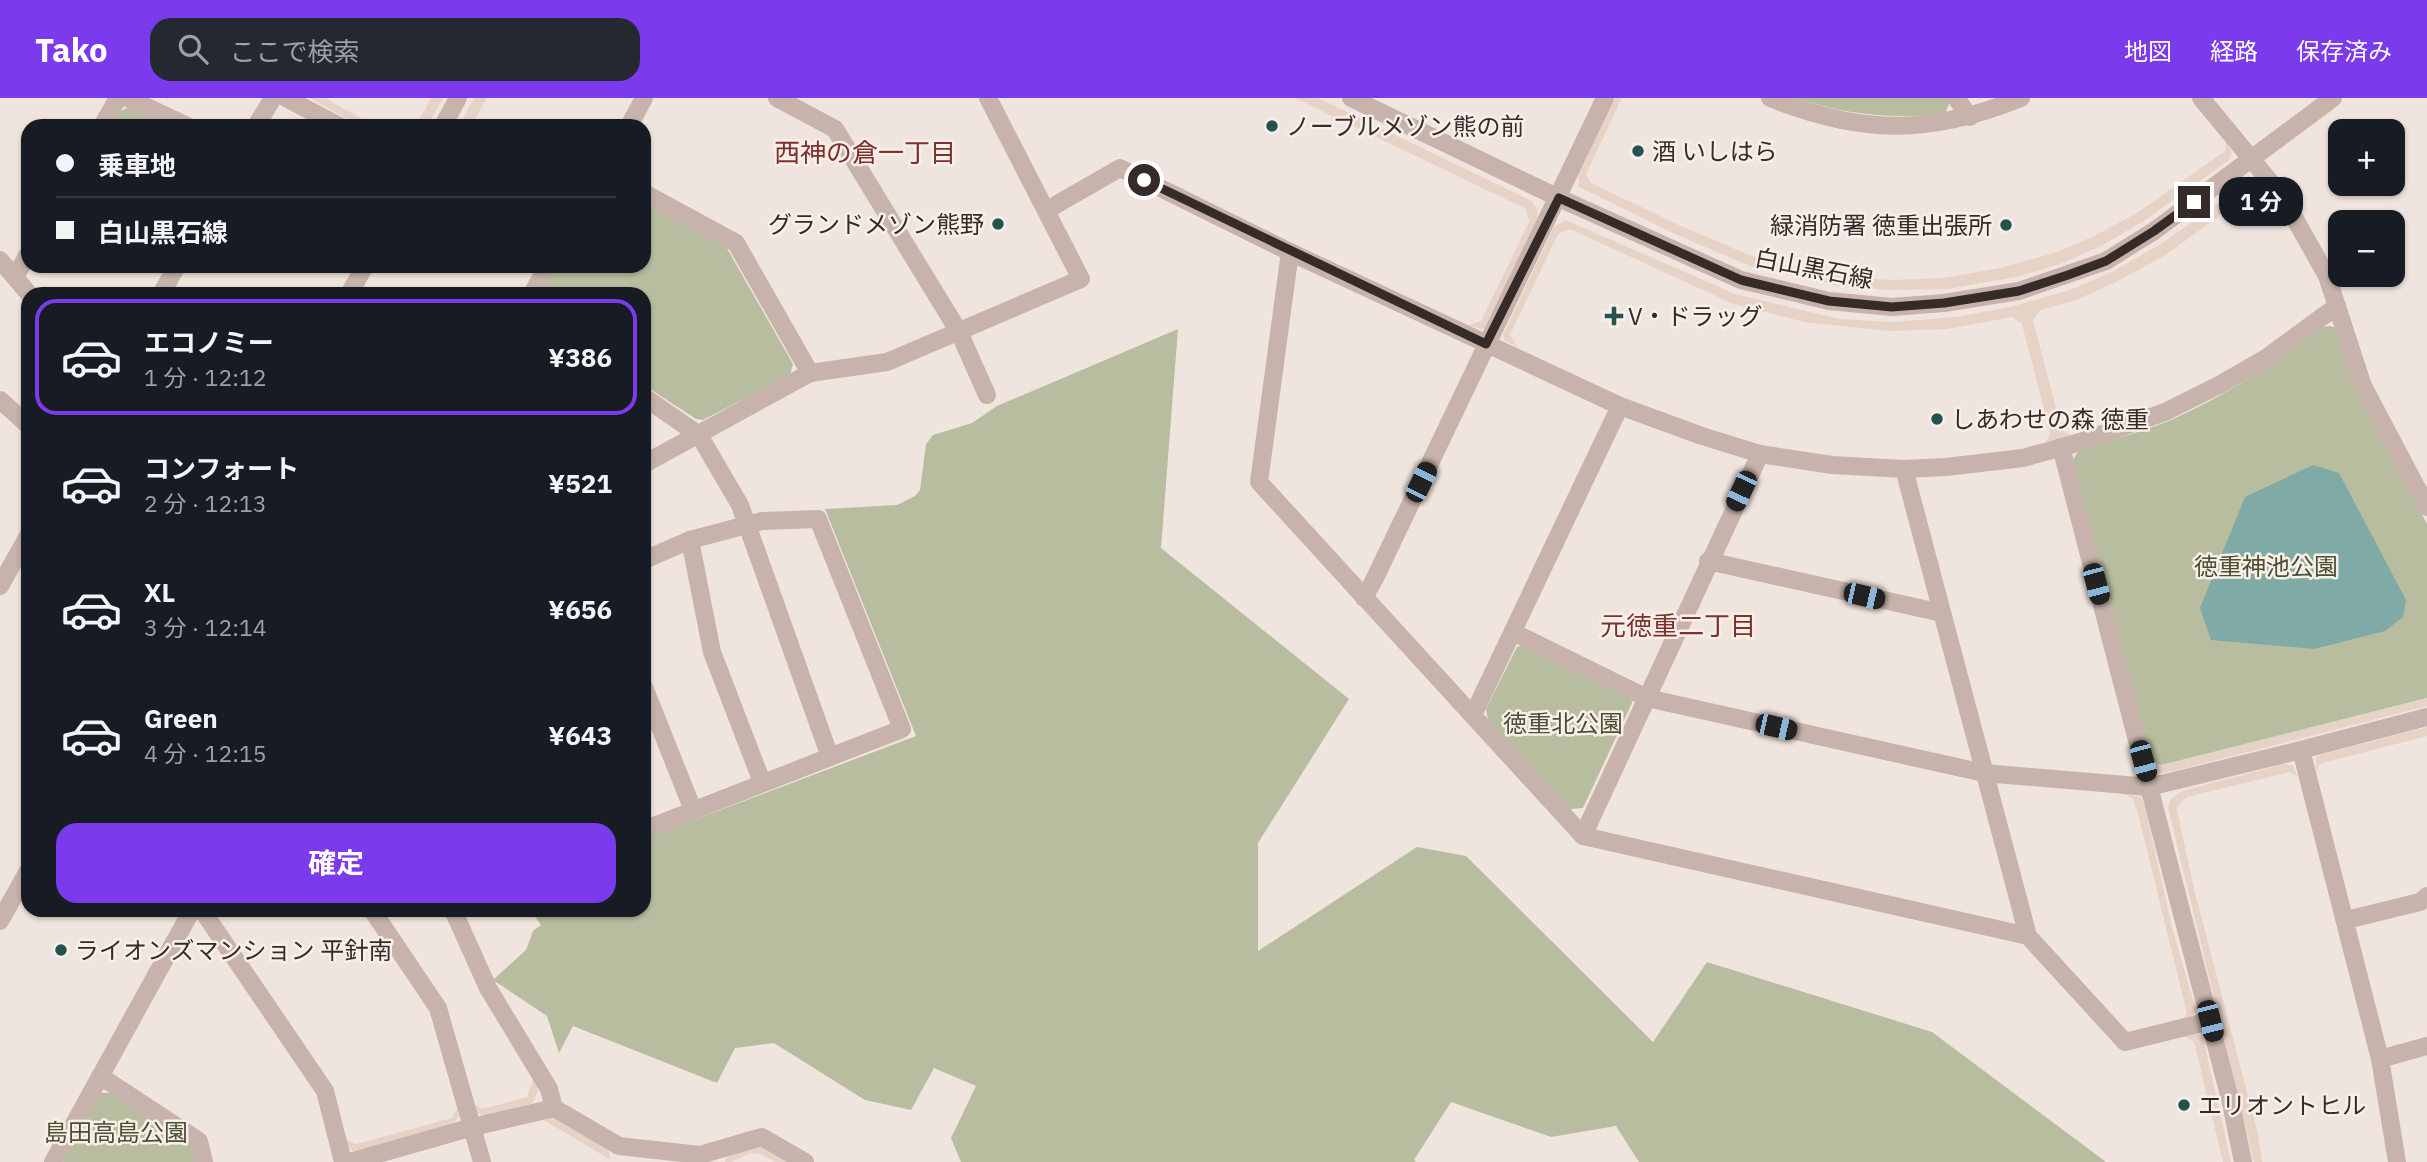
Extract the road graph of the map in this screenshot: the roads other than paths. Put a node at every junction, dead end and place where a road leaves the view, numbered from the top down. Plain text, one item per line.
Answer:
1 (118, 98) edge
2 (128, 98) edge
3 (273, 98) edge
4 (286, 98) edge
5 (458, 98) edge
6 (644, 98) edge
7 (777, 98) edge
8 (988, 98) edge
9 (1351, 98) edge
10 (1605, 98) edge
11 (1772, 98) edge
12 (1956, 98) edge
13 (2021, 98) edge
14 (2201, 98) edge
15 (2333, 98) edge
16 (1970, 117) junction
17 (106, 119) edge
18 (172, 119) edge
19 (260, 119) edge
20 (326, 119) edge
21 (447, 119) edge
22 (633, 119) edge
23 (2252, 159) junction
24 (651, 197) edge
25 (1559, 198) junction
26 (1047, 210) junction
27 (1290, 251) junction
28 (0, 260) edge
29 (21, 266) edge
30 (15, 277) junction
31 (23, 287) edge
32 (2337, 306) junction
33 (959, 332) junction
34 (1486, 344) junction
35 (810, 373) junction
36 (987, 394) dead end
37 (651, 402) edge
38 (1620, 406) junction
39 (2, 407) edge
40 (21, 420) edge
41 (699, 435) junction
42 (2061, 447) junction
43 (1760, 454) junction
44 (651, 460) edge
45 (1904, 469) junction
46 (2427, 507) edge
47 (748, 525) junction
48 (690, 540) junction
49 (21, 552) edge
50 (651, 556) edge
51 (1708, 561) junction
52 (0, 586) edge
53 (1364, 597) junction
54 (1942, 613) junction
55 (1513, 632) junction
56 (1647, 698) junction
57 (651, 705) edge
58 (1473, 715) junction
59 (2427, 717) edge
60 (2301, 750) junction
61 (830, 757) junction
62 (1984, 773) junction
63 (762, 782) junction
64 (2150, 787) junction
65 (693, 810) junction
66 (651, 827) edge
67 (1583, 836) junction
68 (21, 883) edge
69 (2427, 896) edge
70 (188, 917) edge
71 (207, 917) edge
72 (377, 917) edge
73 (461, 917) edge
74 (2346, 920) junction
75 (0, 921) edge
76 (2028, 936) junction
77 (2210, 1021) junction
78 (2427, 1046) edge
79 (2380, 1059) junction
80 (100, 1076) junction
81 (554, 1108) junction
82 (473, 1127) junction
83 (621, 1154) edge
84 (712, 1157) edge
85 (53, 1162) edge
86 (204, 1162) edge
87 (343, 1162) edge
88 (350, 1162) edge
89 (482, 1162) edge
90 (805, 1162) edge
91 (2243, 1162) edge
92 (2397, 1162) edge

1 - 17 street
2 - 18 street
3 - 19 street
4 - 20 street
5 - 21 street
6 - 22 street
7 - 33 street
8 - 26 street
9 - 25 street, 白山黒石線
10 - 25 street
11 - 16 street
12 - 16 street
13 - 16 street
14 - 23 street
15 - 23 street, 白山黒石線
23 - 25 street, 白山黒石線
23 - 32 street
24 - 35 street
25 - 34 street
26 - 27 street
26 - 33 street
27 - 34 street
27 - 53 street
28 - 30 street
29 - 30 street
30 - 31 street
32 - 42 street
32 - 46 street
33 - 35 street
33 - 36 street
34 - 38 street
34 - 53 street
35 - 41 street
37 - 41 street
38 - 43 street
38 - 55 street
39 - 40 street
41 - 44 street
41 - 47 street
42 - 45 street
42 - 64 street
43 - 45 street
43 - 51 street
45 - 54 street
47 - 48 street
47 - 61 street
47 - 61 street
48 - 50 street
48 - 63 street
49 - 52 street
51 - 54 street
51 - 56 street
53 - 58 street
54 - 62 street
55 - 56 street
55 - 58 street
56 - 62 street
56 - 67 street
57 - 65 street
58 - 67 street
59 - 60 street
60 - 64 street
60 - 74 street
61 - 63 street
62 - 64 street
62 - 76 street
63 - 65 street
64 - 77 street
65 - 66 street
67 - 76 street
68 - 75 street
69 - 74 street
70 - 80 street
71 - 87 street
72 - 82 street
73 - 81 street
74 - 79 street
76 - 77 street
77 - 91 street
78 - 79 street
79 - 92 street
80 - 85 street
80 - 86 street
81 - 82 street
81 - 83 street
82 - 88 street
82 - 89 street
83 - 84 street
84 - 90 street

